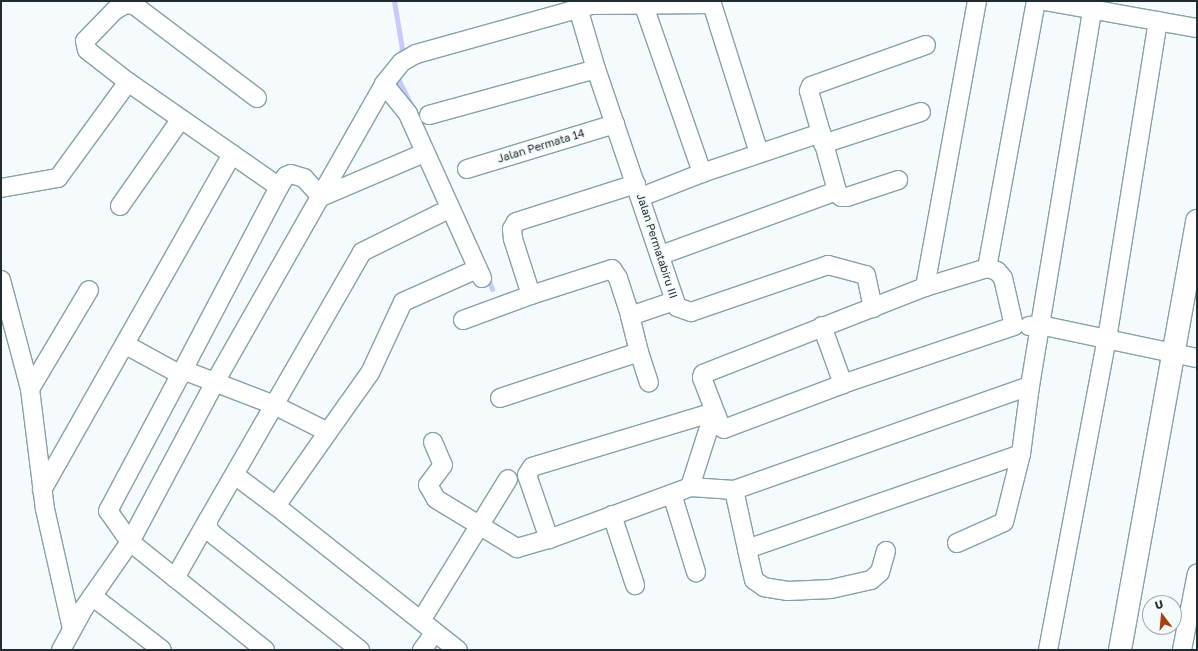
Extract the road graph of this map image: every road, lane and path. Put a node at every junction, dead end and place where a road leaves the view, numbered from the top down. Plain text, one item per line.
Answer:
1 (976, 1) edge
2 (1036, 1) edge
3 (1045, 1) edge
4 (713, 2) edge
5 (1093, 5) edge
6 (644, 6) junction
7 (578, 8) junction
8 (1158, 21) junction
9 (1197, 28) edge
10 (926, 45) dead end
11 (596, 69) junction
12 (128, 82) junction
13 (384, 84) junction
14 (258, 98) dead end
15 (920, 112) dead end
16 (429, 115) dead end
17 (181, 119) junction
18 (615, 124) junction
19 (822, 138) junction
20 (424, 153) junction
21 (760, 153) junction
22 (232, 154) junction
23 (467, 169) dead end
24 (702, 173) junction
25 (898, 180) dead end
26 (279, 187) junction
27 (1, 188) edge
28 (639, 190) junction
29 (837, 191) junction
30 (321, 197) junction
31 (120, 206) dead end
32 (449, 209) junction
33 (1197, 221) edge
34 (661, 255) junction
35 (987, 268) junction
36 (1, 280) edge
37 (925, 287) junction
38 (90, 290) dead end
39 (530, 295) junction
40 (674, 302) junction
41 (873, 308) junction
42 (630, 316) junction
43 (463, 320) dead end
44 (1040, 325) junction
45 (822, 326) junction
46 (1014, 326) junction
47 (1106, 339) junction
48 (126, 345) junction
49 (639, 352) junction
50 (1172, 353) junction
51 (1197, 358) edge
52 (182, 372) junction
53 (215, 382) junction
54 (649, 382) dead end
55 (843, 384) junction
56 (1030, 386) junction
57 (30, 389) junction
58 (500, 398) dead end
59 (274, 405) junction
60 (714, 412) junction
61 (328, 432) junction
62 (433, 442) dead end
63 (1021, 454) junction
64 (236, 476) junction
65 (508, 479) dead end
66 (690, 487) junction
67 (42, 490) junction
68 (734, 490) junction
69 (672, 494) junction
70 (276, 506) junction
71 (612, 515) junction
72 (208, 520) junction
73 (478, 525) junction
74 (549, 539) junction
75 (130, 542) junction
76 (957, 543) dead end
77 (747, 549) junction
78 (886, 551) dead end
79 (696, 572) dead end
80 (1197, 574) edge
81 (174, 578) junction
82 (635, 585) dead end
83 (92, 596) junction
84 (422, 619) junction
85 (72, 629) junction
86 (435, 632) junction
87 (143, 643) edge
88 (61, 650) edge
89 (162, 650) edge
90 (265, 650) edge
91 (360, 650) edge
92 (422, 650) edge
93 (458, 650) edge
94 (1048, 650) edge
95 (1120, 650) edge
96 (1182, 650) edge

1 - 37 street
2 - 35 street
3 - 5 street
4 - 6 street
4 - 21 street
5 - 8 street
5 - 44 street
6 - 7 street
6 - 24 street
7 - 11 street, Jalan Permatabiru III
7 - 13 street
8 - 9 street
8 - 47 street
10 - 19 street
11 - 16 street
11 - 18 street, Jalan Permatabiru III
12 - 14 street
12 - 17 street
12 - 27 street
13 - 20 street
13 - 30 street
15 - 19 street
17 - 22 street
17 - 31 street
18 - 23 street, Jalan Permata 14
18 - 28 street, Jalan Permatabiru III
19 - 21 street
19 - 29 street
20 - 30 street
20 - 32 street
21 - 24 street
22 - 26 street
22 - 48 street
24 - 28 street
25 - 29 street
26 - 30 street
26 - 52 street
28 - 34 street, Jalan Permatabiru III
28 - 39 street
29 - 34 street
30 - 53 street
32 - 59 street
32 - 61 street
33 - 50 street
34 - 40 street, Jalan Permatabiru III
35 - 37 street
35 - 46 street
36 - 57 street
37 - 41 street
38 - 57 street
39 - 42 street
39 - 43 street
40 - 41 street, Jalan Permatabiru III
40 - 42 street
41 - 45 street
42 - 49 street
44 - 46 street
44 - 47 street
44 - 56 street
45 - 55 street
45 - 60 street
46 - 55 street
47 - 50 street
47 - 94 street
48 - 52 street
48 - 67 street
49 - 54 street
49 - 58 street
50 - 51 street
50 - 95 street
52 - 53 street
52 - 75 street
53 - 59 street
53 - 75 street
55 - 60 street
56 - 63 street
56 - 68 street
57 - 67 street
59 - 61 street
59 - 64 street
60 - 66 street
60 - 74 street
61 - 70 street
62 - 73 street
63 - 76 street
63 - 77 street
64 - 70 street
64 - 72 street
65 - 73 street
66 - 68 street
66 - 69 street
67 - 85 street
68 - 77 street
69 - 71 street
69 - 79 street
70 - 84 street
71 - 74 street
71 - 82 street
72 - 81 street
72 - 91 street
73 - 74 street
73 - 84 street
75 - 81 street
75 - 83 street
77 - 78 street
80 - 96 street
81 - 90 street
83 - 85 street
83 - 87 street
84 - 86 street
85 - 88 street
86 - 92 street
86 - 93 street
87 - 89 street

